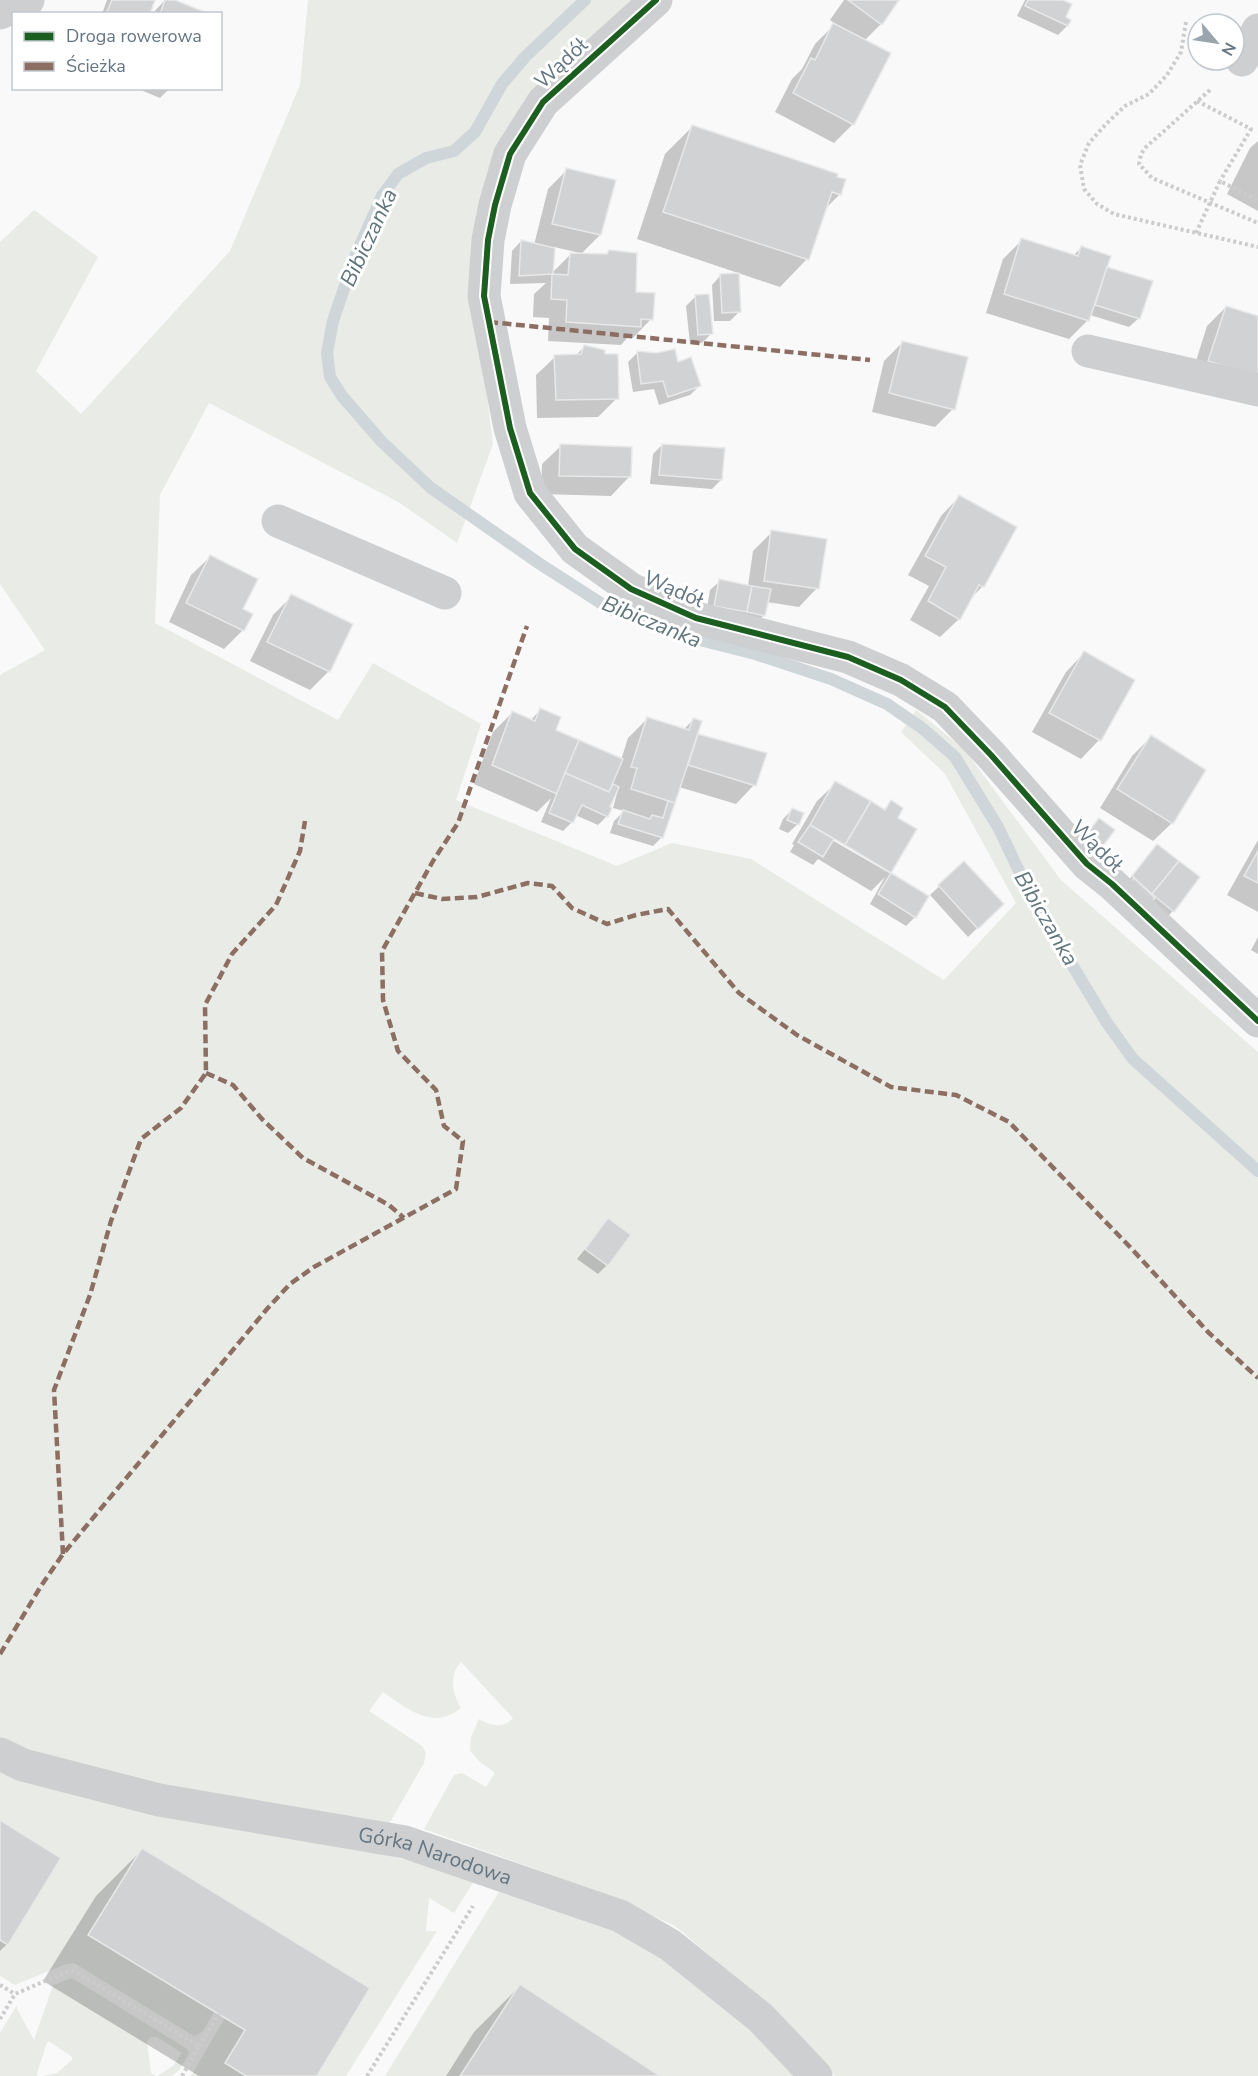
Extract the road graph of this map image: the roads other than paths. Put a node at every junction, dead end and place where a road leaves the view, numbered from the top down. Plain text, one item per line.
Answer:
1 (28, 0) edge
2 (656, 0) edge
3 (0, 13) edge
4 (1258, 30) edge
5 (1246, 52) edge
6 (1088, 351) dead end
7 (1258, 390) edge
8 (278, 521) dead end
9 (445, 593) dead end
10 (1258, 1022) edge
11 (0, 1754) edge
12 (816, 2076) edge

1 - 3 street
2 - 10 street, Wądół
4 - 5 street
6 - 7 street
8 - 9 street
11 - 12 street, Górka Narodowa

